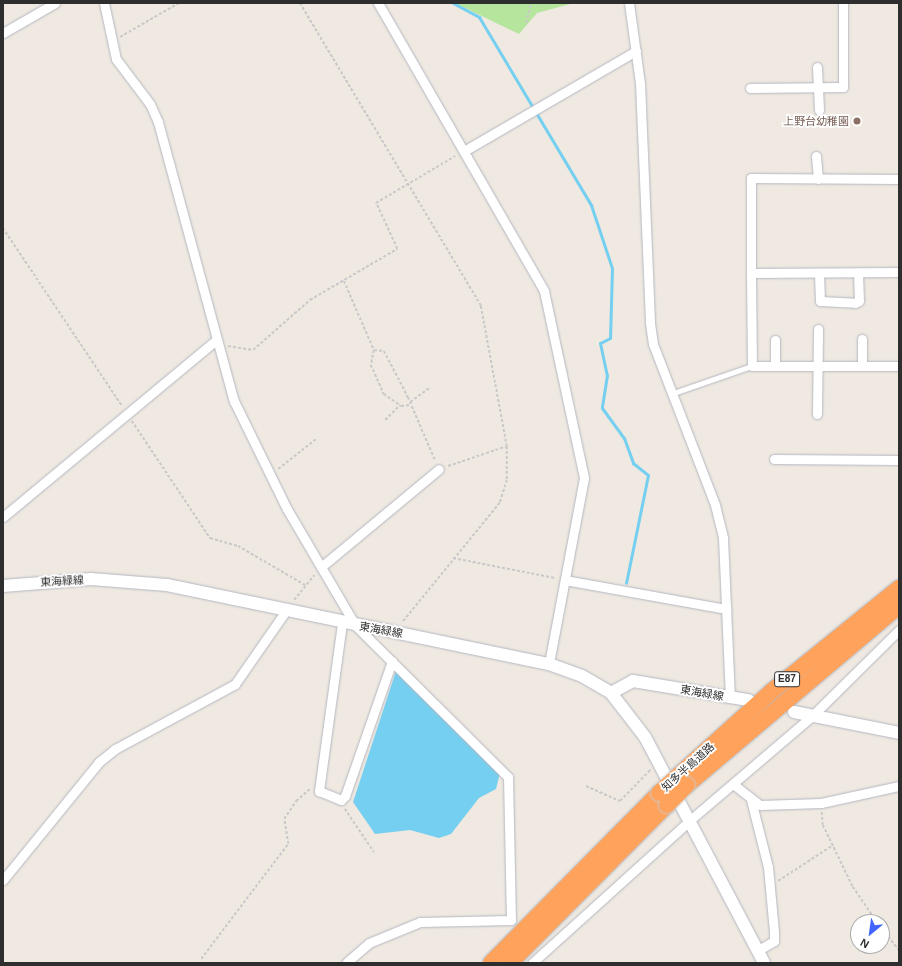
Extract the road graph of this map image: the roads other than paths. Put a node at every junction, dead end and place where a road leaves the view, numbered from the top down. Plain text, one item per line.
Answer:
1 (55, 3) edge
2 (104, 3) edge
3 (378, 3) edge
4 (629, 3) edge
5 (843, 3) edge
6 (3, 33) edge
7 (636, 51) junction
8 (817, 67) dead end
9 (818, 87) junction
10 (750, 88) dead end
11 (819, 110) dead end
12 (464, 151) junction
13 (816, 156) dead end
14 (818, 178) junction
15 (899, 180) edge
16 (899, 272) edge
17 (751, 273) junction
18 (819, 273) junction
19 (858, 273) junction
20 (818, 329) dead end
21 (862, 339) dead end
22 (216, 340) junction
23 (775, 340) dead end
24 (752, 366) junction
25 (775, 366) junction
26 (817, 366) junction
27 (862, 366) junction
28 (899, 366) edge
29 (671, 394) junction
30 (817, 414) dead end
31 (774, 459) dead end
32 (899, 460) edge
33 (439, 470) road end
34 (3, 517) edge
35 (322, 568) junction
36 (564, 580) junction
37 (3, 586) edge
38 (899, 588) edge
39 (899, 606) edge
40 (726, 609) junction
41 (285, 612) junction
42 (342, 623) junction
43 (355, 625) junction
44 (899, 630) edge
45 (392, 661) junction
46 (549, 664) junction
47 (610, 694) junction
48 (730, 698) junction
49 (748, 700) dead end
50 (794, 712) dead end
51 (813, 715) junction
52 (899, 733) edge
53 (683, 780) junction
54 (733, 784) junction
55 (899, 786) edge
56 (663, 799) junction
57 (752, 800) junction
58 (689, 821) junction
59 (3, 880) edge
60 (758, 951) junction
61 (346, 963) edge
62 (491, 963) edge
63 (510, 963) edge
64 (532, 963) edge
65 (764, 963) edge

1 - 6 street
2 - 22 street
3 - 12 street
4 - 7 street
5 - 9 street
7 - 12 street
7 - 29 street
8 - 9 street
9 - 10 street
9 - 11 street
12 - 36 street
13 - 14 street
14 - 15 street
14 - 17 street
16 - 19 street
17 - 18 street
17 - 24 street
18 - 19 street
18 - 19 street
20 - 26 street
21 - 27 street
22 - 34 street
22 - 35 street
23 - 25 street
24 - 25 street
24 - 29 lane
25 - 26 street
26 - 27 street
26 - 30 street
27 - 28 street
29 - 40 street
31 - 32 street
33 - 35 street
35 - 43 street
36 - 40 street
36 - 46 street
37 - 41 main road, 東海緑線
38 - 53 highway, 知多半島道路 / E87
39 - 53 highway, 知多半島道路 / E87
40 - 48 street
41 - 42 main road, 東海緑線
41 - 59 street
42 - 43 main road, 東海緑線
42 - 45 street
43 - 45 street
43 - 46 main road, 東海緑線
44 - 51 street
45 - 61 street
46 - 47 main road, 東海緑線
47 - 48 main road, 東海緑線
47 - 58 main road
48 - 49 main road, 東海緑線
50 - 51 main road
51 - 52 main road
51 - 54 street
53 - 56 highway, 知多半島道路 / E87, bridge
54 - 57 street
54 - 58 street
55 - 57 street
56 - 62 highway, 知多半島道路 / E87
56 - 63 highway, 知多半島道路 / E87
57 - 60 street
58 - 60 main road
58 - 64 street
60 - 65 main road

